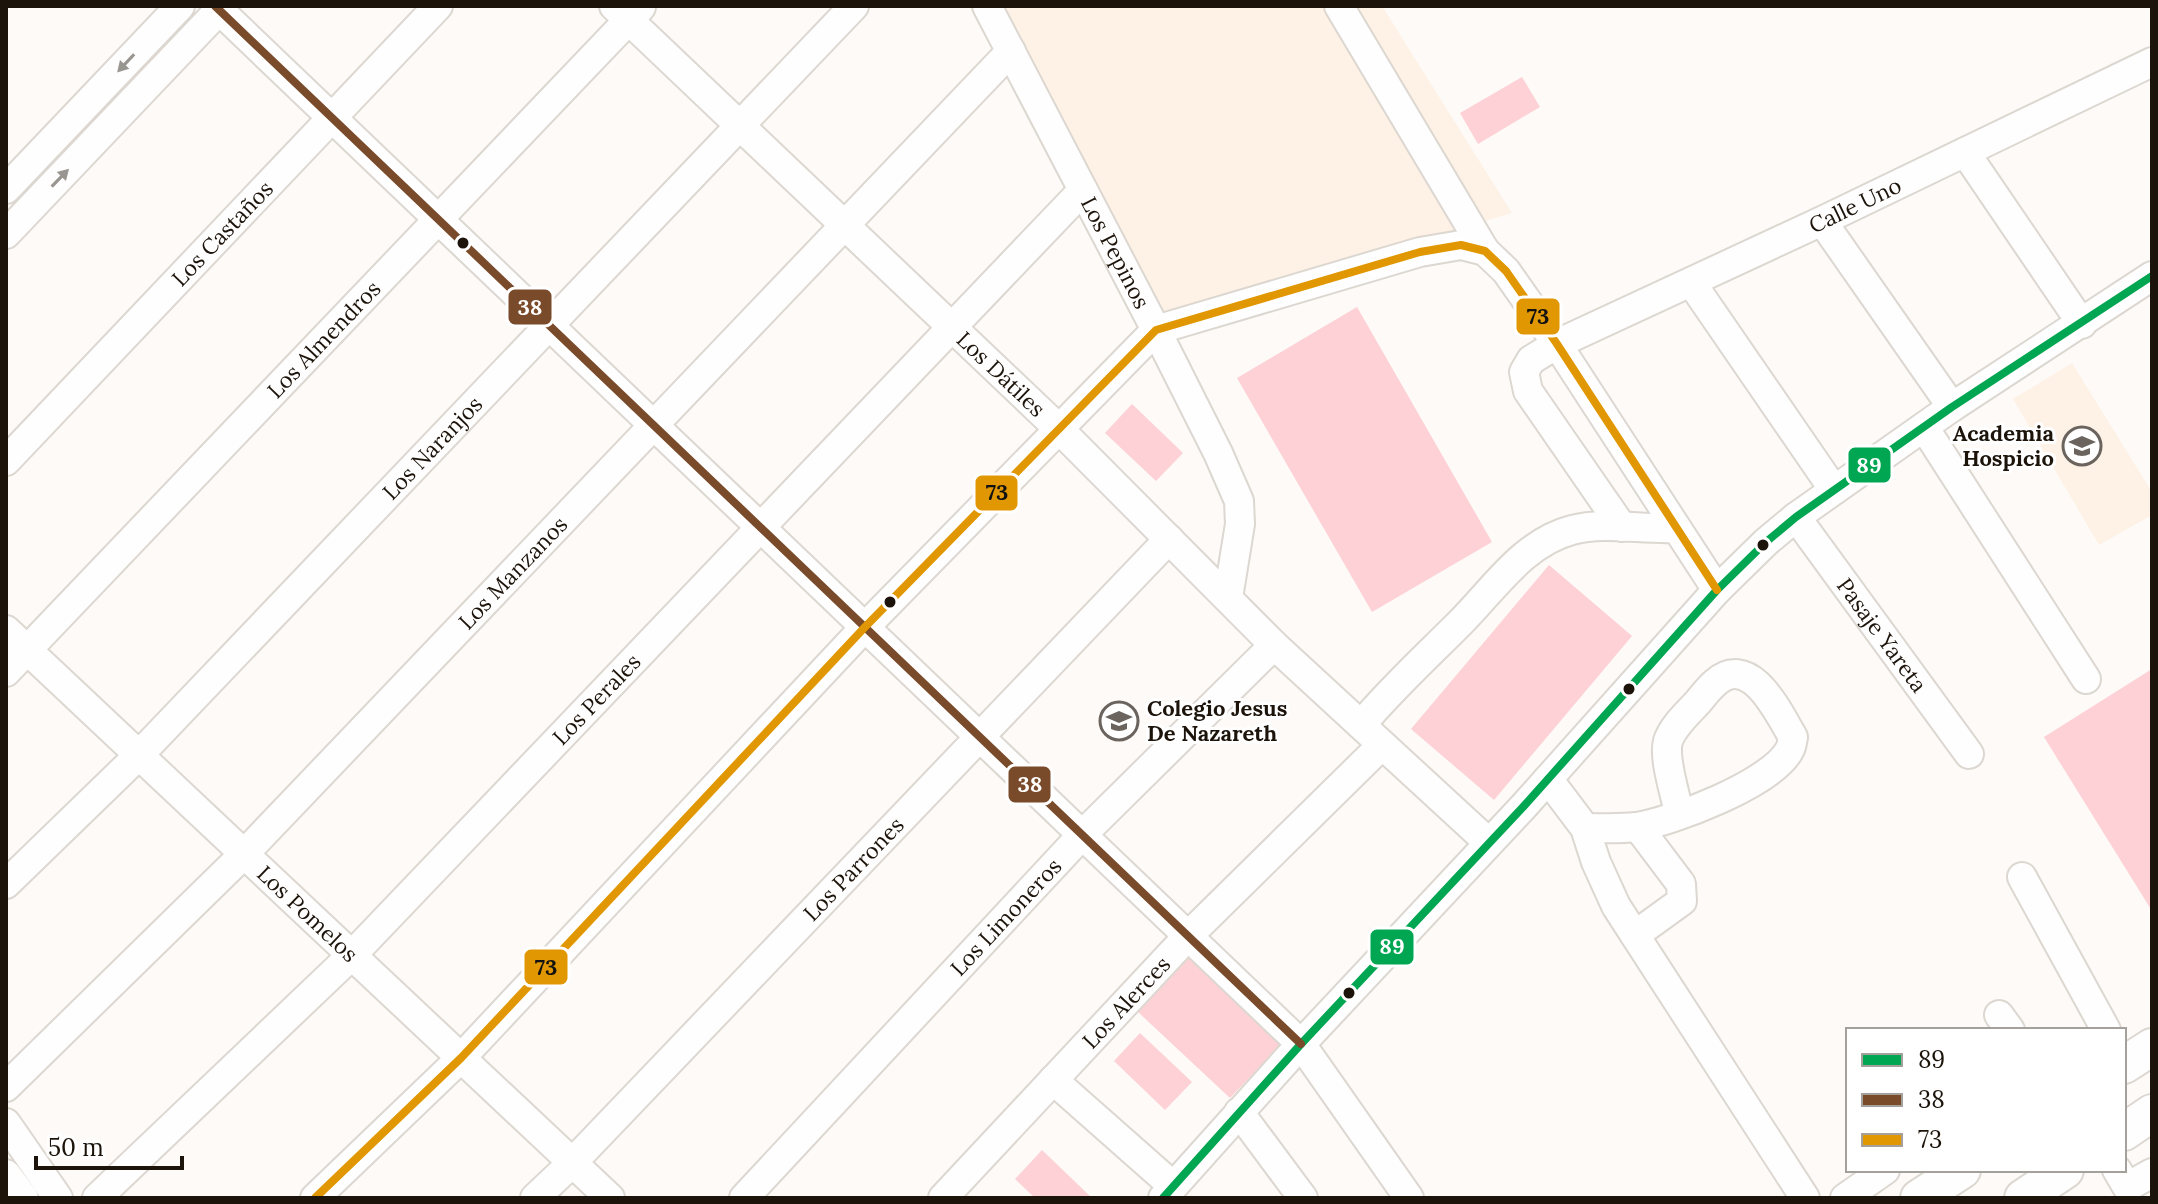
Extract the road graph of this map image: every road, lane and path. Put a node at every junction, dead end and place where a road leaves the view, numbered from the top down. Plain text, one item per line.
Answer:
1 (180, 6) edge
2 (438, 6) edge
3 (854, 6) edge
4 (987, 6) edge
5 (1339, 6) edge
6 (219, 7) edge
7 (628, 11) edge
8 (1011, 51) junction
9 (2152, 62) edge
10 (333, 118) junction
11 (740, 125) junction
12 (1965, 152) junction
13 (6, 189) edge
14 (1083, 190) junction
15 (439, 220) junction
16 (1822, 221) junction
17 (845, 225) junction
18 (6, 234) edge
19 (1485, 251) junction
20 (2151, 279) edge
21 (1691, 282) junction
22 (2082, 324) junction
23 (549, 325) junction
24 (952, 327) junction
25 (1156, 330) junction
26 (1557, 344) junction
27 (1952, 407) junction
28 (653, 425) junction
29 (1924, 427) junction
30 (1059, 429) junction
31 (6, 461) edge
32 (1834, 490) junction
33 (1796, 517) junction
34 (1622, 527) junction
35 (760, 528) junction
36 (1676, 528) junction
37 (1169, 539) junction
38 (1717, 590) junction
39 (1228, 598) junction
40 (865, 627) junction
41 (6, 630) edge
42 (1274, 645) junction
43 (27, 649) junction
44 (6, 672) edge
45 (2086, 679) dead end
46 (1361, 725) junction
47 (979, 737) junction
48 (1382, 745) junction
49 (1969, 754) dead end
50 (139, 755) junction
51 (1548, 779) junction
52 (1679, 814) junction
53 (1638, 827) junction
54 (1585, 828) junction
55 (1082, 835) junction
56 (1488, 842) junction
57 (244, 854) junction
58 (2022, 877) dead end
59 (6, 884) edge
60 (1635, 935) junction
61 (1188, 936) junction
62 (352, 955) junction
63 (2105, 1028) edge
64 (1301, 1044) junction
65 (461, 1058) junction
66 (1053, 1080) junction
67 (6, 1087) edge
68 (1239, 1112) junction
69 (2152, 1113) edge
70 (6, 1123) edge
71 (2126, 1131) edge
72 (572, 1163) junction
73 (1882, 1172) edge
74 (1959, 1172) edge
75 (2062, 1172) edge
76 (2152, 1173) edge
77 (6, 1174) edge
78 (2119, 1185) edge
79 (1168, 1192) edge
80 (24, 1198) edge
81 (58, 1198) edge
82 (97, 1198) edge
83 (315, 1198) edge
84 (535, 1198) edge
85 (610, 1198) edge
86 (744, 1198) edge
87 (943, 1198) edge
88 (1303, 1198) edge
89 (1409, 1198) edge
90 (1805, 1198) edge
91 (1845, 1198) edge
92 (1919, 1198) edge
93 (2023, 1198) edge

1 -> 13 street
2 - 10 street, Los Castaños
3 - 11 street, Los Naranjos
4 - 8 street, Los Pepinos
5 - 19 street
6 - 10 street
18 -> 6 street
7 - 11 street, Los Dátiles
7 - 15 street, Los Almendros
8 - 14 street, Los Pepinos
8 - 17 street, Los Manzanos
9 - 12 street, Calle Uno
10 - 15 street
10 - 31 street, Los Castaños
11 - 17 street, Los Dátiles
11 - 23 street, Los Naranjos
12 - 16 street, Calle Uno
12 - 22 street
14 - 24 street, Los Perales
14 - 25 street, Los Pepinos
15 - 23 street
15 - 43 street, Los Almendros
16 - 21 street, Calle Uno
16 - 27 street
17 - 24 street, Los Dátiles
17 - 28 street, Los Manzanos
19 - 25 street
19 - 26 street
20 - 22 street
21 - 26 street, Calle Uno
21 - 32 street
22 - 27 street
23 - 28 street
23 - 50 street, Los Naranjos
24 - 30 street, Los Dátiles
24 - 35 street, Los Perales
25 - 30 street
25 - 39 street, Los Pepinos
26 - 34 street, Calle Uno
26 - 36 street
27 - 29 street
28 - 35 street
28 - 57 street, Los Manzanos
29 - 32 street
29 - 45 street
30 - 37 street, Los Dátiles
30 - 40 street
32 - 33 street
33 - 38 street
33 - 49 street, Pasaje Yareta
34 - 36 street
34 - 46 street
35 - 40 street
35 - 62 street, Los Perales
36 - 38 street
37 - 39 street, Los Dátiles
37 - 47 street, Los Parrones
38 - 51 street
39 - 42 street, Los Dátiles
40 - 47 street
40 - 65 street
41 - 43 street, Los Pomelos
42 - 46 street, Los Dátiles
42 - 55 street, Los Limoneros
43 - 44 street, Los Almendros
43 - 50 street, Los Pomelos
46 - 48 street, Los Dátiles
47 - 55 street
47 - 72 street, Los Parrones
48 - 56 street, Los Dátiles
48 - 61 street, Los Alerces
50 - 57 street, Los Pomelos
50 - 59 street, Los Naranjos
51 - 54 street
51 - 56 street
52 - 52 street
52 - 53 street
53 - 54 street
53 - 60 street
54 - 60 street
55 - 61 street
55 - 86 street, Los Limoneros
56 - 64 street
57 - 62 street, Los Pomelos
57 - 67 street, Los Manzanos
58 - 63 street
60 - 90 street
61 - 64 street
61 - 66 street, Los Alerces
62 - 65 street, Los Pomelos
62 - 82 street, Los Perales
64 - 68 street
64 - 89 street
65 - 72 street, Los Pomelos
65 - 83 street
66 - 79 street
66 - 87 street, Los Alerces
68 - 79 street
68 - 88 street
69 - 71 main road
70 - 81 street
72 - 84 street, Los Parrones
72 - 85 street, Los Pomelos
73 - 91 street
74 - 92 main road
75 - 93 main road
76 - 78 street
77 - 80 street

